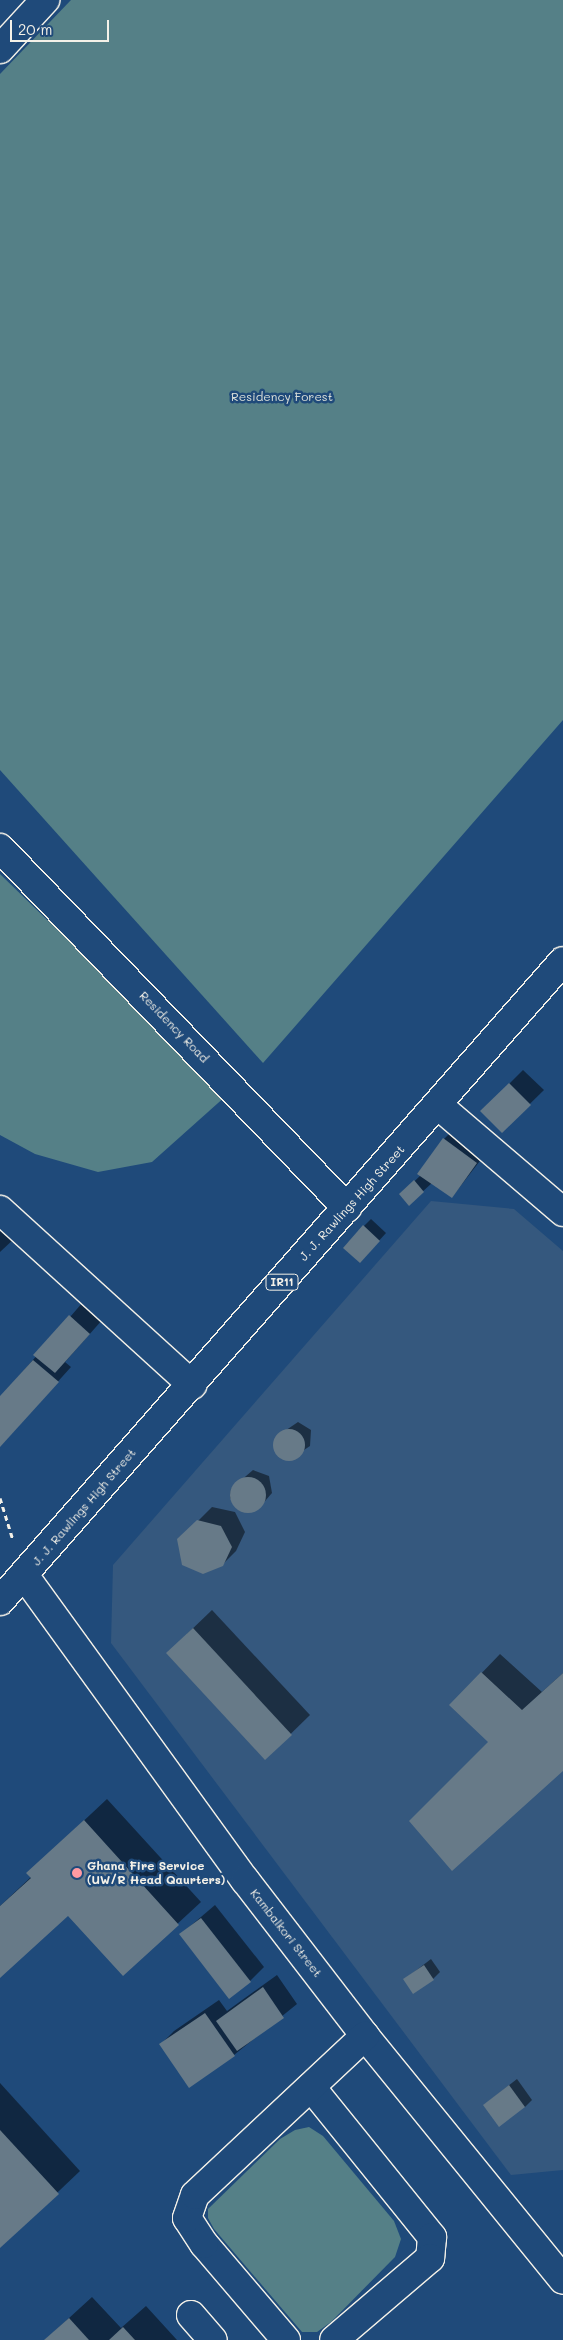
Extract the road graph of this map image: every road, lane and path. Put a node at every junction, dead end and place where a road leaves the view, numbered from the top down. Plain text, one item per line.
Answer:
1 (45, 0) edge
2 (0, 49) edge
3 (0, 848) edge
4 (563, 961) edge
5 (439, 1106) junction
6 (347, 1208) junction
7 (0, 1210) edge
8 (563, 1212) edge
9 (192, 1385) junction
10 (0, 1498) edge
11 (24, 1575) junction
12 (0, 1601) edge
13 (365, 2036) junction
14 (311, 2087) junction
15 (563, 2280) edge
16 (191, 2315) dead end
17 (280, 2338) edge
18 (213, 2340) edge
19 (334, 2340) edge

1 - 2 street
3 - 6 street, Residency Road
4 - 5 street, J. J. Rawlings High Street / IR11
5 - 6 street, J. J. Rawlings High Street / IR11
5 - 8 street
6 - 9 street, J. J. Rawlings High Street / IR11
7 - 9 street
9 - 11 street, J. J. Rawlings High Street / IR11
10 - 11 path
11 - 12 street, J. J. Rawlings High Street / IR11
11 - 13 street, Kambalkori Street
13 - 14 street
13 - 15 street, Kambalkori Street
14 - 17 street
14 - 19 street
16 - 18 street

